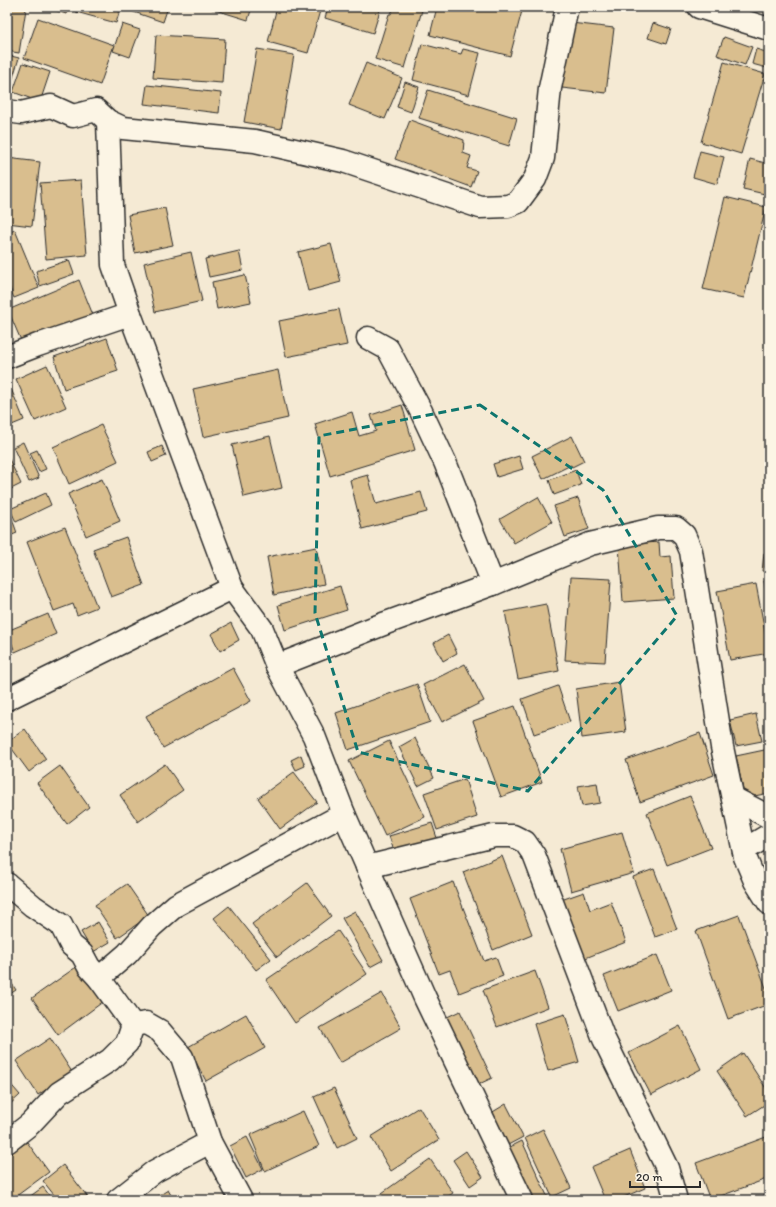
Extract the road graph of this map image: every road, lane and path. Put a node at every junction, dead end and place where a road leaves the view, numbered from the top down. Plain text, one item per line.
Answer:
1 (567, 7) edge
2 (699, 7) edge
3 (768, 26) edge
4 (7, 111) edge
5 (108, 121) junction
6 (130, 314) junction
7 (368, 338) dead end
8 (7, 357) edge
9 (493, 584) junction
10 (232, 588) junction
11 (278, 666) junction
12 (8, 698) edge
13 (733, 798) junction
14 (344, 814) junction
15 (769, 817) edge
16 (769, 835) edge
17 (744, 850) junction
18 (367, 867) junction
19 (7, 884) edge
20 (769, 903) edge
21 (99, 978) junction
22 (134, 1025) junction
23 (7, 1142) edge
24 (210, 1142) junction
25 (118, 1200) edge
26 (241, 1200) edge
27 (522, 1200) edge
28 (676, 1200) edge

1 - 5 street
2 - 3 street
4 - 5 street
5 - 6 street
6 - 8 street
6 - 10 street
7 - 9 street
9 - 11 street
9 - 13 street
10 - 11 street
10 - 12 street
11 - 14 street
13 - 15 street
13 - 17 street
14 - 18 street
14 - 21 street
16 - 17 street
17 - 20 street
18 - 27 street
18 - 28 street
19 - 21 street
21 - 22 street
22 - 23 street
22 - 24 street
24 - 25 street
24 - 26 street

